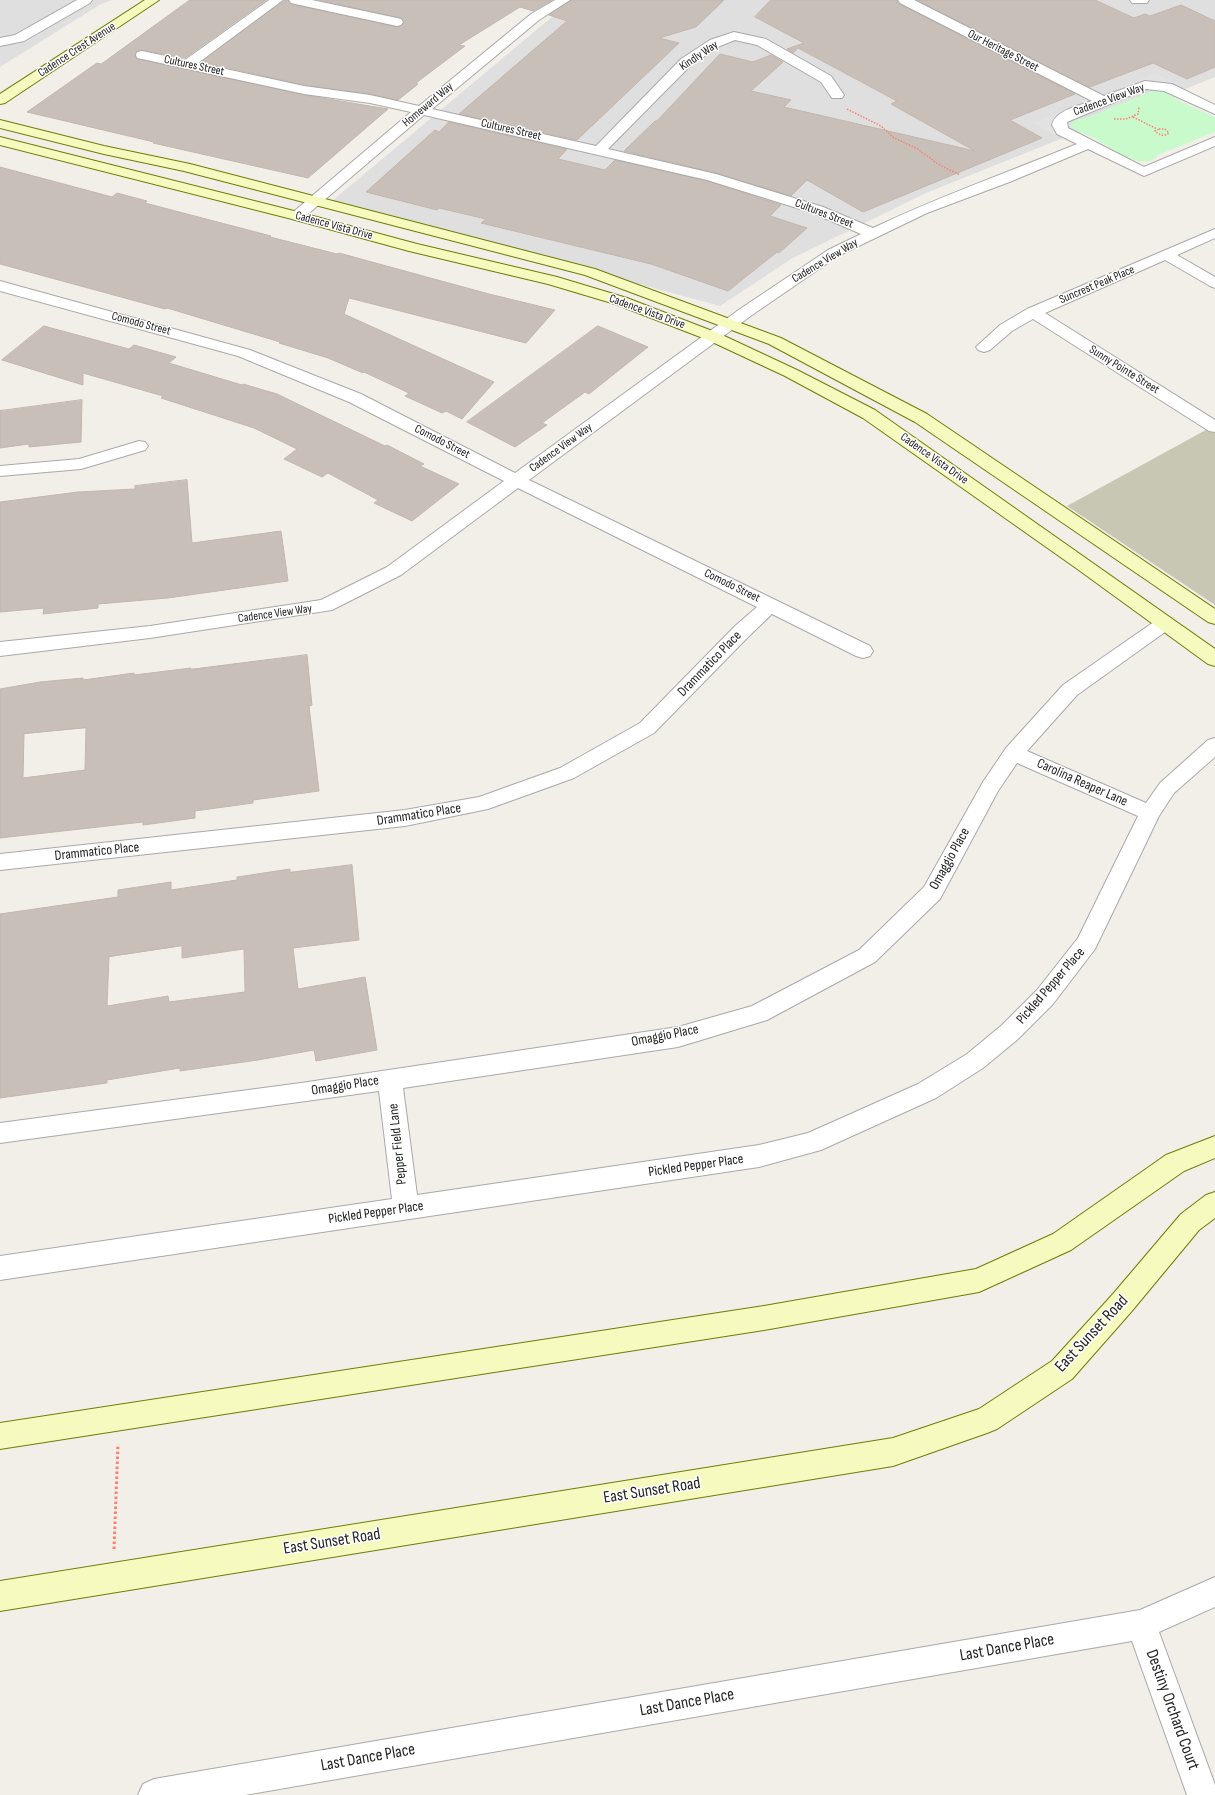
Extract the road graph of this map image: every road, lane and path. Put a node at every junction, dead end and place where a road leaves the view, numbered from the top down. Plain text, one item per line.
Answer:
1 (86, 0) edge
2 (153, 0) edge
3 (277, 0) edge
4 (295, 0) edge
5 (564, 0) edge
6 (904, 0) edge
7 (1136, 0) edge
8 (1143, 0) edge
9 (397, 22) dead end
10 (1, 42) edge
11 (142, 55) dead end
12 (187, 65) junction
13 (1215, 94) edge
14 (837, 96) joint
15 (0, 100) edge
16 (1103, 101) junction
17 (1198, 101) junction
18 (422, 110) junction
19 (1215, 110) edge
20 (1133, 117) dead end
21 (0, 124) edge
22 (1157, 129) junction
23 (0, 141) edge
24 (1215, 141) edge
25 (1089, 144) junction
26 (1198, 149) junction
27 (599, 151) junction
28 (1215, 157) edge
29 (966, 178) dead end
30 (315, 201) junction
31 (297, 216) junction
32 (873, 233) junction
33 (1215, 233) edge
34 (1166, 255) junction
35 (1215, 283) edge
36 (0, 286) edge
37 (1033, 312) junction
38 (731, 324) junction
39 (714, 337) junction
40 (984, 347) dead end
41 (1215, 427) edge
42 (139, 446) dead end
43 (0, 471) edge
44 (517, 481) junction
45 (771, 605) junction
46 (1215, 618) edge
47 (1165, 623) junction
48 (0, 649) edge
49 (863, 651) dead end
50 (1215, 659) edge
51 (1215, 745) edge
52 (1013, 753) junction
53 (1150, 813) junction
54 (0, 862) edge
55 (390, 1078) junction
56 (0, 1133) edge
57 (1215, 1147) edge
58 (1215, 1203) edge
59 (406, 1209) junction
60 (0, 1268) edge
61 (0, 1436) edge
62 (118, 1440) dead end
63 (113, 1552) dead end
64 (1215, 1592) edge
65 (0, 1596) edge
66 (1141, 1625) junction
67 (154, 1795) edge
68 (1202, 1795) edge

1 - 10 street
2 - 15 street, Cadence Crest Avenue
3 - 12 street
4 - 9 street
5 - 18 street, Homeward Way
6 - 16 street, Our Heritage Street
7 - 8 street
11 - 12 street, Cultures Street
12 - 18 street, Cultures Street
13 - 17 street
14 - 27 street, Kindly Way
14 - 29 path
16 - 17 street, Cadence View Way
16 - 25 street, Cadence View Way
17 - 19 street, Cadence View Way
18 - 27 street, Cultures Street
18 - 30 street, Homeward Way
20 - 22 path
21 - 30 street, Cadence Vista Drive
22 - 22 path
23 - 31 street, Cadence Vista Drive
24 - 26 street, Cadence View Way
25 - 26 street, Cadence View Way
25 - 32 street, Cadence View Way
26 - 28 street
27 - 32 street, Cultures Street
30 - 31 street, Homeward Way
30 - 38 street, Cadence Vista Drive
31 - 39 street, Cadence Vista Drive
32 - 38 street, Cadence View Way
33 - 34 street, Suncrest Peak Place
34 - 35 street
34 - 37 street, Suncrest Peak Place
36 - 44 street, Comodo Street
37 - 40 street, Suncrest Peak Place
37 - 41 street, Sunny Pointe Street
38 - 39 street, Cadence View Way
38 - 46 street, Cadence Vista Drive
39 - 44 street, Cadence View Way
39 - 47 street, Cadence Vista Drive
42 - 43 street
44 - 45 street, Comodo Street
44 - 48 street, Cadence View Way
45 - 49 street, Comodo Street
45 - 54 street, Drammatico Place
47 - 50 street, Cadence Vista Drive
47 - 52 street, Omaggio Place
51 - 53 street, Pickled Pepper Place
52 - 53 street, Carolina Reaper Lane
52 - 55 street, Omaggio Place
53 - 59 street, Pickled Pepper Place
55 - 56 street, Omaggio Place
55 - 59 street, Pepper Field Lane
57 - 61 street
58 - 65 street, East Sunset Road
59 - 60 street, Pickled Pepper Place
62 - 63 path
64 - 66 street, Last Dance Place
66 - 67 street, Last Dance Place
66 - 68 street, Destiny Orchard Court

